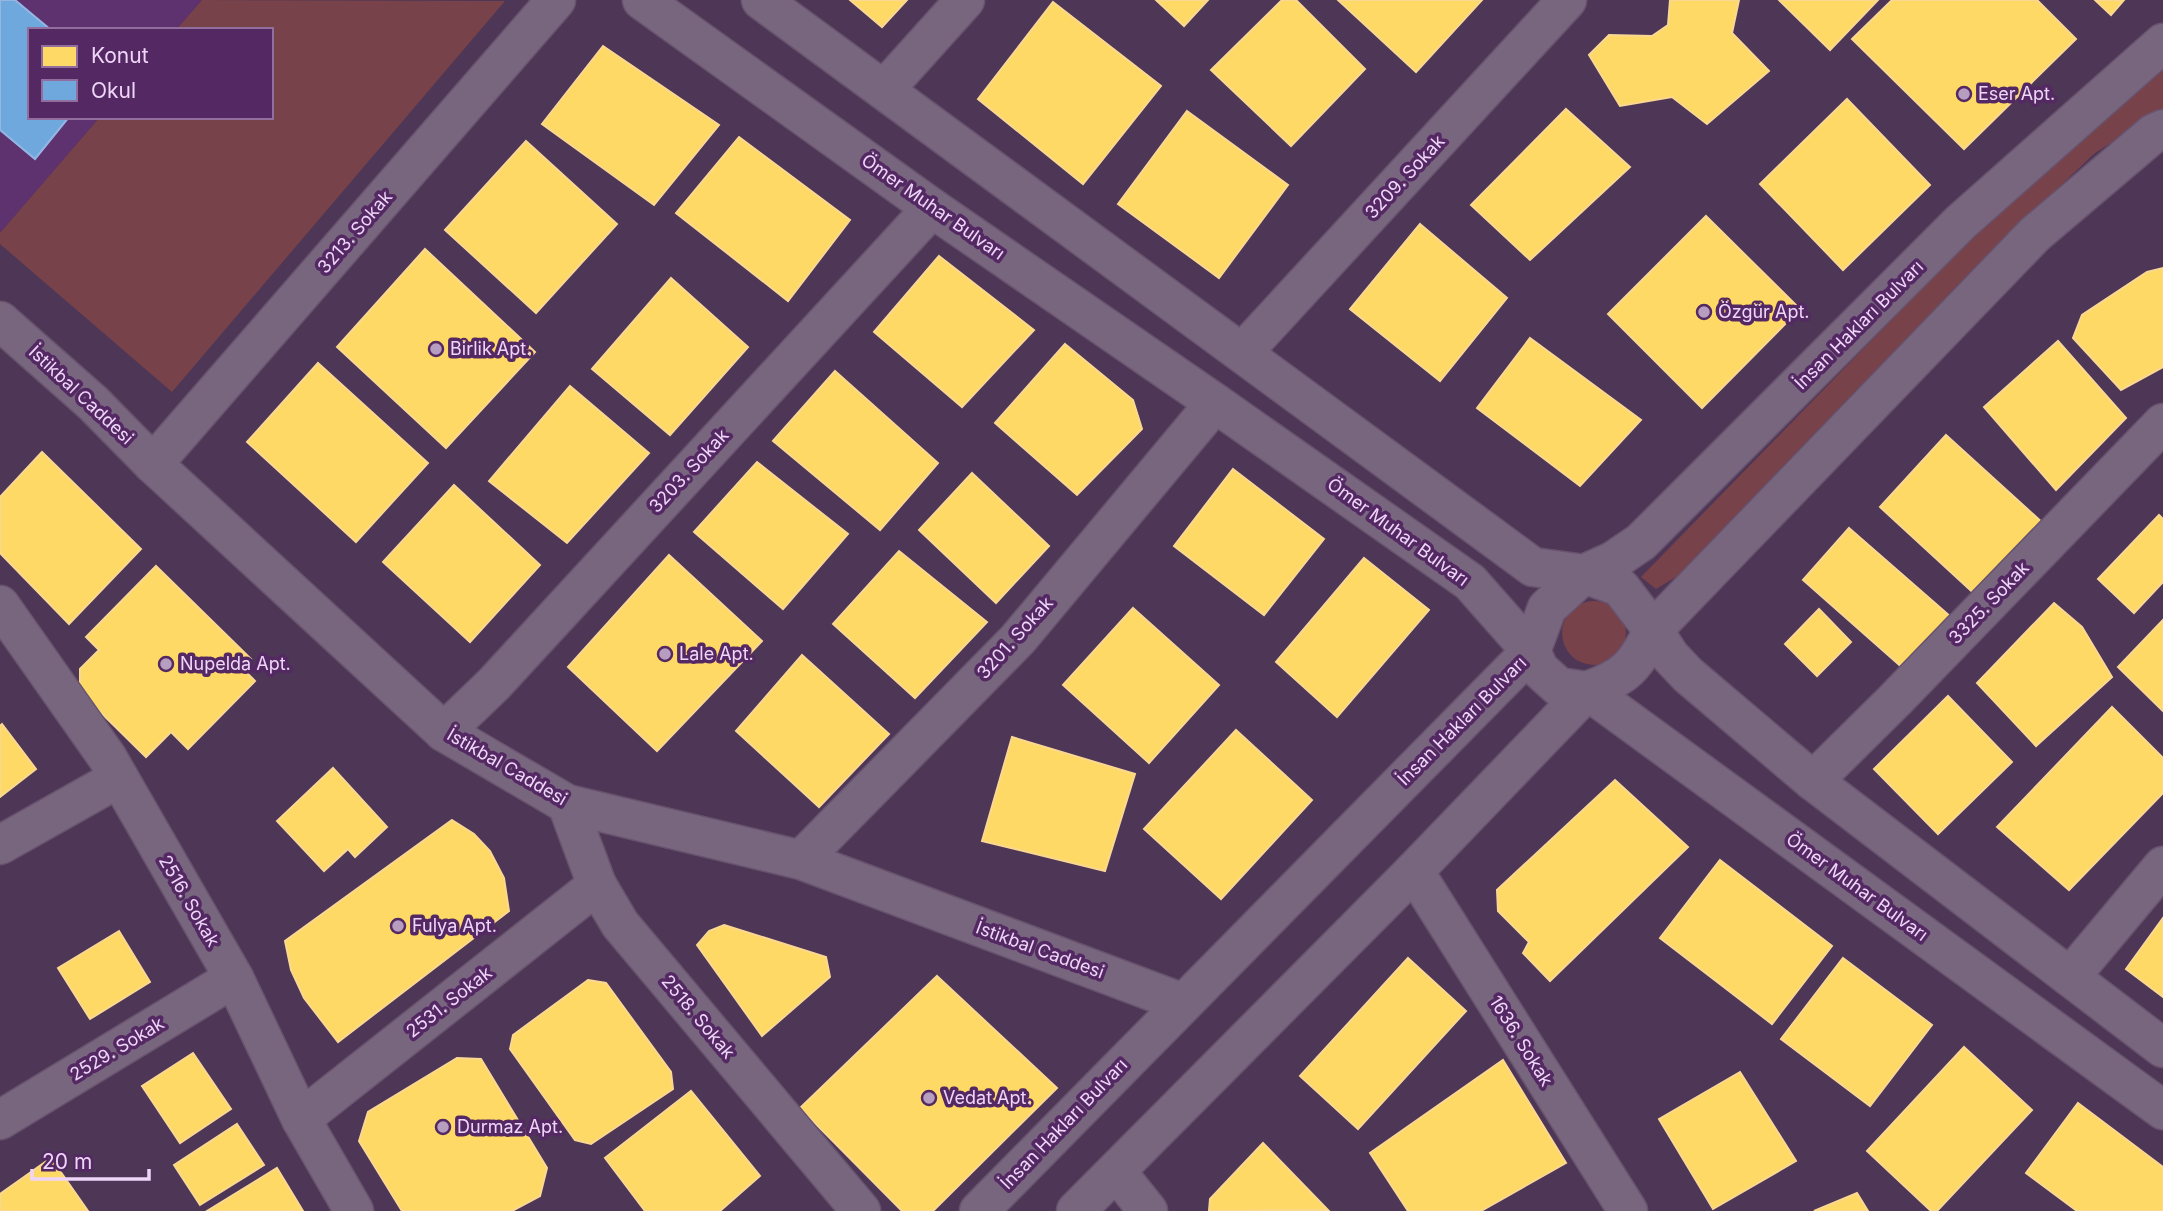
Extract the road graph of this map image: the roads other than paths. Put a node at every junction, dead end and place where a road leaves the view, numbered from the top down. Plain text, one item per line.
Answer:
1 (556, 0) edge
2 (642, 0) edge
3 (761, 0) edge
4 (965, 0) edge
5 (1567, 0) edge
6 (2163, 43) edge
7 (884, 90) junction
8 (2163, 129) edge
9 (932, 208) junction
10 (0, 321) edge
11 (1242, 353) junction
12 (1215, 402) junction
13 (2163, 423) edge
14 (153, 464) junction
15 (1584, 574) junction
16 (0, 605) edge
17 (1653, 630) junction
18 (1531, 651) junction
19 (1587, 691) junction
20 (444, 732) junction
21 (119, 778) junction
22 (1813, 781) junction
23 (567, 804) junction
24 (0, 845) edge
25 (801, 860) junction
26 (2163, 866) edge
27 (1415, 871) junction
28 (597, 885) junction
29 (2070, 976) junction
30 (234, 978) junction
31 (1183, 1003) junction
32 (2163, 1048) edge
33 (2163, 1110) edge
34 (301, 1119) junction
35 (0, 1120) edge
36 (1116, 1171) junction
37 (354, 1211) edge
38 (861, 1211) edge
39 (979, 1211) edge
40 (1076, 1211) edge
41 (1148, 1211) edge
42 (1629, 1211) edge

1 - 14 street, 3213. Sokak
2 - 9 street, Ömer Muhar Bulvarı
3 - 7 street
4 - 7 street
5 - 11 street, 3209. Sokak
6 - 15 street, İnsan Hakları Bulvarı
7 - 11 street
8 - 17 street
9 - 12 street, Ömer Muhar Bulvarı
9 - 20 street, 3203. Sokak
10 - 14 street, İstikbal Caddesi
11 - 15 street
12 - 18 street, Ömer Muhar Bulvarı
12 - 25 street, 3201. Sokak
13 - 22 street, 3325. Sokak
14 - 20 street, İstikbal Caddesi
15 - 17 street
15 - 18 street, İnsan Hakları Bulvarı
16 - 21 street, 2516. Sokak
17 - 19 street
17 - 22 street
18 - 19 street, Ömer Muhar Bulvarı
18 - 31 street, İnsan Hakları Bulvarı
19 - 27 street
19 - 33 street, Ömer Muhar Bulvarı
20 - 23 street, İstikbal Caddesi
21 - 24 street
21 - 30 street, 2516. Sokak
22 - 29 street
23 - 25 street, İstikbal Caddesi
23 - 28 street, 2518. Sokak
25 - 31 street, İstikbal Caddesi
26 - 29 street
27 - 36 street
27 - 42 street, 1636. Sokak
28 - 34 street, 2531. Sokak
28 - 38 street, 2518. Sokak
29 - 32 street
30 - 34 street, 2516. Sokak
30 - 35 street, 2529. Sokak
31 - 39 street, İnsan Hakları Bulvarı
34 - 37 street, 2516. Sokak
36 - 40 street
36 - 41 street

